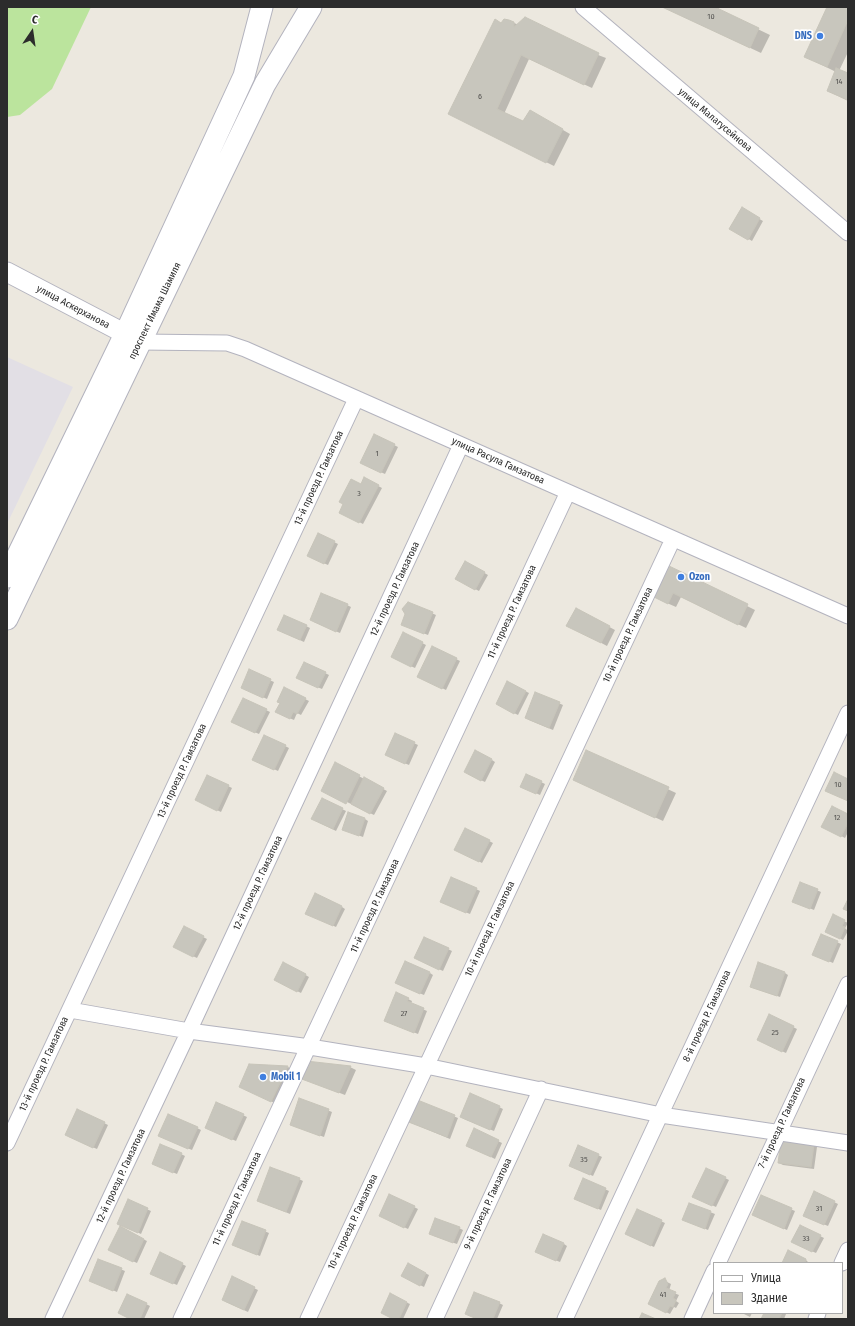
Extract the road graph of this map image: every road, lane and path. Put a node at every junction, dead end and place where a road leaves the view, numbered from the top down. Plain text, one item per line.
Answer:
1 (262, 7) edge
2 (311, 7) edge
3 (583, 7) edge
4 (848, 233) edge
5 (7, 272) edge
6 (132, 338) junction
7 (356, 399) junction
8 (461, 445) junction
9 (568, 492) junction
10 (673, 539) junction
11 (7, 577) edge
12 (848, 616) edge
13 (7, 619) edge
14 (848, 713) edge
15 (848, 984) edge
16 (70, 1010) junction
17 (189, 1031) junction
18 (310, 1047) junction
19 (426, 1066) junction
20 (541, 1089) junction
21 (662, 1115) junction
22 (778, 1133) junction
23 (7, 1143) edge
24 (848, 1143) edge
25 (848, 1250) edge
26 (718, 1262) edge
27 (842, 1262) edge
28 (713, 1273) edge
29 (53, 1319) edge
30 (181, 1319) edge
31 (308, 1319) edge
32 (435, 1319) edge
33 (565, 1319) edge
34 (692, 1319) edge

1 - 6 main road, проспект Имама Шамиля
2 - 6 main road, проспект Имама Шамиля
3 - 4 street, улица Малагусейнова
5 - 6 street, улица Аскерханова
6 - 7 street, улица Расула Гамзатова
6 - 11 main road, проспект Имама Шамиля
6 - 13 main road, проспект Имама Шамиля
7 - 8 street, улица Расула Гамзатова
7 - 16 street, 13-й проезд Р. Гамзатова
8 - 9 street, улица Расула Гамзатова
8 - 17 street, 12-й проезд Р. Гамзатова
9 - 10 street, улица Расула Гамзатова
9 - 18 street, 11-й проезд Р. Гамзатова
10 - 12 street, улица Расула Гамзатова
10 - 19 street, 10-й проезд Р. Гамзатова
14 - 21 street, 8-й проезд Р. Гамзатова
15 - 22 street, 7-й проезд Р. Гамзатова
16 - 17 street
16 - 23 street, 13-й проезд Р. Гамзатова
17 - 18 street
17 - 29 street, 12-й проезд Р. Гамзатова
18 - 19 street
18 - 30 street, 11-й проезд Р. Гамзатова
19 - 20 street
19 - 31 street, 10-й проезд Р. Гамзатова
20 - 21 street
20 - 32 street, 9-й проезд Р. Гамзатова
21 - 22 street
21 - 33 street, 8-й проезд Р. Гамзатова
22 - 24 street
22 - 26 street, 7-й проезд Р. Гамзатова
25 - 27 street
28 - 34 street

